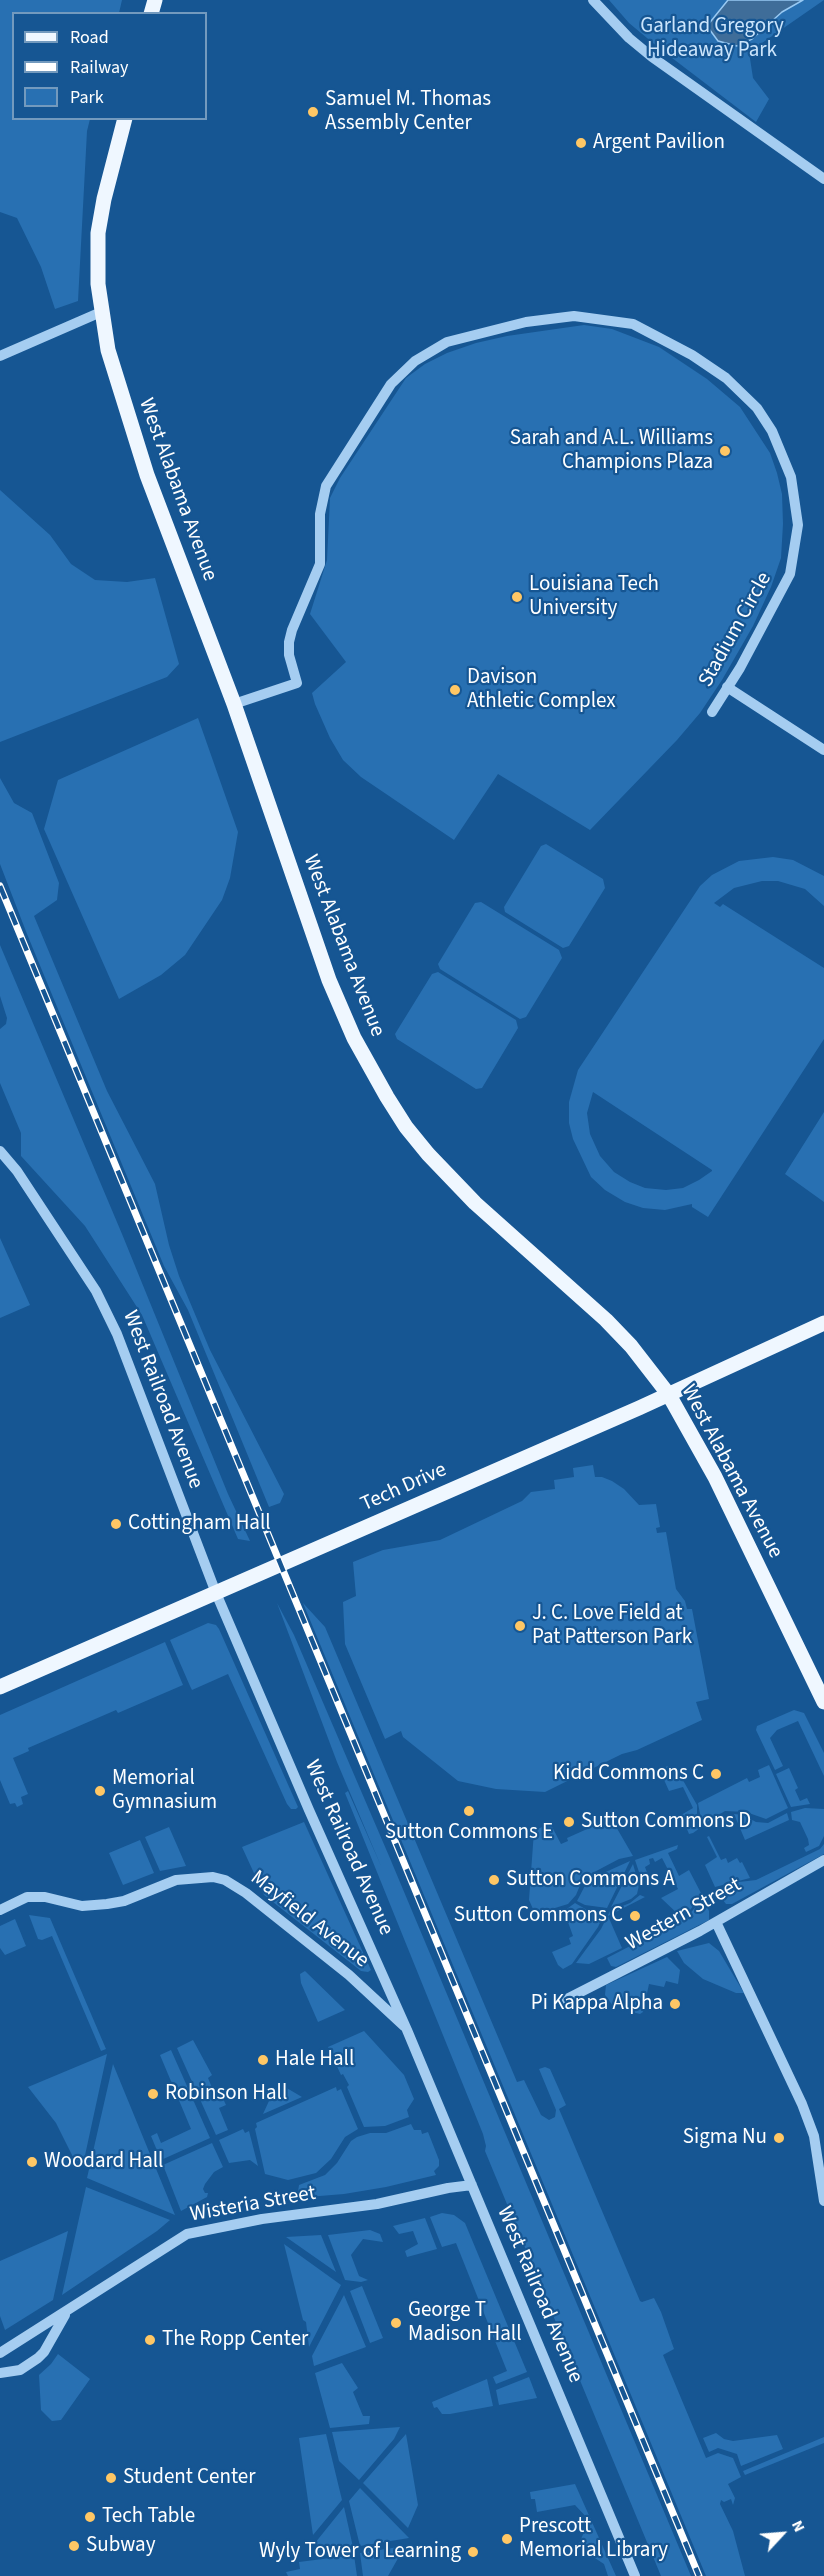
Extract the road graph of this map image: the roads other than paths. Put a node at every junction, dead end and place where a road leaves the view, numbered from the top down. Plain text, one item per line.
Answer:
1 (593, 0) edge
2 (124, 120) edge
3 (824, 179) edge
4 (101, 312) junction
5 (0, 356) edge
6 (728, 687) junction
7 (234, 704) junction
8 (712, 712) dead end
9 (824, 750) edge
10 (0, 1151) edge
11 (824, 1323) edge
12 (669, 1395) junction
13 (216, 1593) junction
14 (0, 1687) edge
15 (824, 1702) edge
16 (824, 1860) edge
17 (0, 1910) edge
18 (716, 1922) junction
19 (561, 2002) dead end
20 (407, 2030) junction
21 (472, 2185) junction
22 (824, 2200) edge
23 (66, 2313) junction
24 (3, 2352) edge
25 (0, 2373) edge
26 (634, 2576) edge

1 - 3 street
2 - 4 main road, West Alabama Avenue
4 - 5 street
4 - 7 main road, West Alabama Avenue
6 - 7 street, Stadium Circle
6 - 8 street, Stadium Circle
6 - 9 street
7 - 12 main road, West Alabama Avenue
10 - 13 street, West Railroad Avenue
11 - 12 main road, Tech Drive
12 - 13 main road, Tech Drive
12 - 15 main road, West Alabama Avenue
13 - 14 main road, Tech Drive
13 - 20 street, West Railroad Avenue
16 - 18 street, Western Street
17 - 20 street, Mayfield Avenue
18 - 19 street, Western Street
18 - 22 street
20 - 21 street, West Railroad Avenue
21 - 23 street, Wisteria Street
21 - 26 street, West Railroad Avenue
23 - 24 street, Wisteria Street
23 - 25 street

